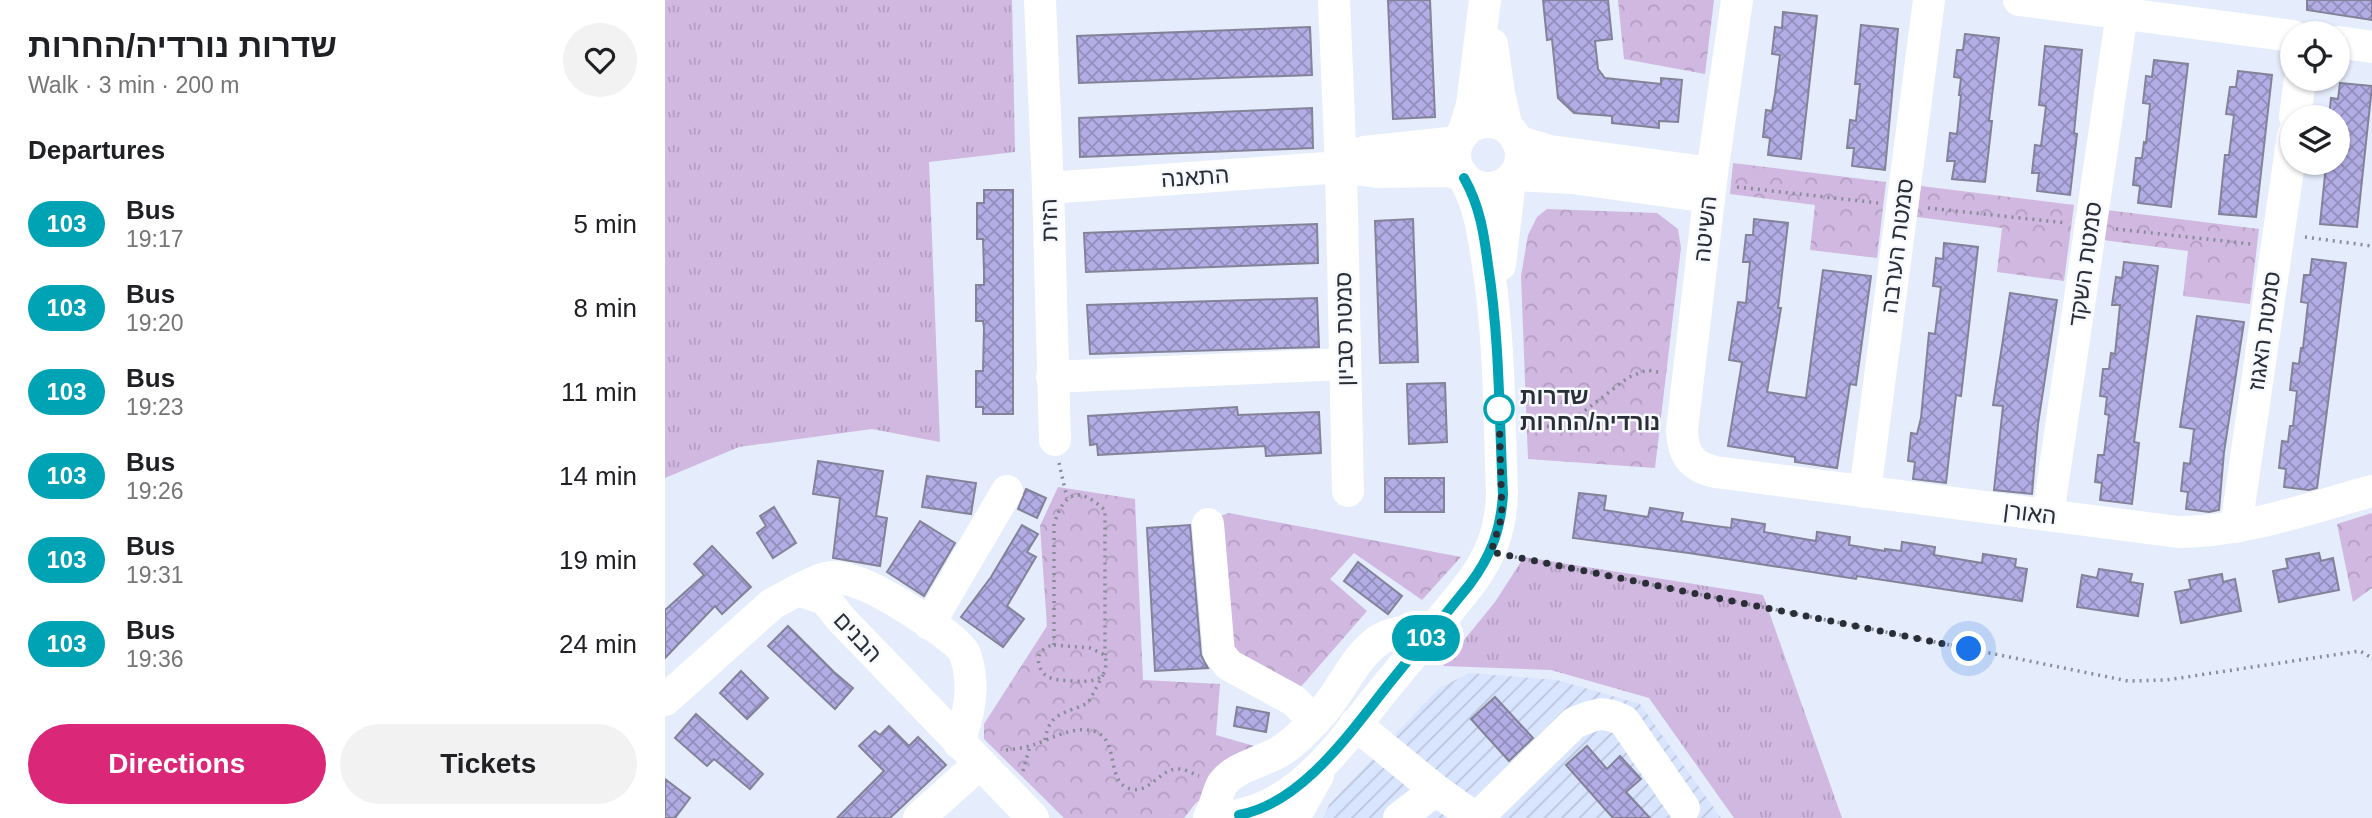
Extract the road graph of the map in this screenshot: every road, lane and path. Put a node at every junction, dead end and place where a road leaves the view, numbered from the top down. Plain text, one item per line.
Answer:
1 (1045, 0) edge
2 (1334, 0) edge
3 (1486, 0) edge
4 (1737, 0) edge
5 (1929, 0) edge
6 (2019, 0) edge
7 (2123, 6) edge
8 (2280, 34) edge
9 (2350, 44) edge
10 (2372, 47) edge
11 (1512, 134) junction
12 (1460, 138) junction
13 (1341, 167) junction
14 (2287, 175) edge
15 (1463, 176) junction
16 (1512, 177) junction
17 (1710, 185) junction
18 (1048, 188) junction
19 (1902, 205) junction
20 (2091, 226) junction
21 (2277, 240) junction
22 (2372, 246) edge
23 (1496, 312) junction
24 (1344, 364) junction
25 (1052, 377) junction
26 (1688, 378) junction
27 (1500, 432) junction
28 (1055, 440) joint
29 (1689, 458) joint
30 (1007, 491) dead end
31 (1348, 491) dead end
32 (2372, 491) edge
33 (1865, 492) junction
34 (1067, 498) junction
35 (2048, 515) junction
36 (1208, 524) dead end
37 (2237, 527) junction
38 (1491, 552) junction
39 (798, 590) junction
40 (929, 624) junction
41 (1432, 631) junction
42 (1054, 645) junction
43 (1105, 655) junction
44 (2371, 656) edge
45 (1104, 674) junction
46 (665, 700) edge
47 (1315, 721) junction
48 (1355, 724) junction
49 (1045, 740) junction
50 (979, 753) junction
51 (1327, 758) junction
52 (1220, 786) junction
53 (1436, 790) junction
54 (1684, 807) dead end
55 (1227, 817) edge
56 (919, 818) edge
57 (1033, 818) edge
58 (1294, 818) edge
59 (1399, 818) edge
60 (1476, 818) edge

1 - 18 street, הזית
2 - 13 street, סמטת סביון
3 - 11 street
3 - 12 street
4 - 17 street, השיטה
5 - 19 street, סמטת הערבה
6 - 7 street
7 - 8 street
7 - 20 street, סמטת השקד
9 - 10 street
11 - 12 street
11 - 16 street
11 - 17 street
12 - 13 street, התאנה
12 - 15 street
13 - 15 street, התאנה
13 - 18 street, התאנה
13 - 24 street, סמטת סביון
14 - 21 street, סמטת האגוז
15 - 16 street
15 - 23 street
16 - 17 street
16 - 23 street
17 - 19 path
17 - 26 street, השיטה
18 - 25 street, הזית
19 - 20 path
19 - 33 street, סמטת הערבה
20 - 21 path
20 - 35 street, סמטת השקד
21 - 22 path
21 - 37 street, סמטת האגוז
23 - 27 street
24 - 25 street
24 - 31 street, סמטת סביון
25 - 28 street, הזית
26 - 27 path
26 - 29 street, השיטה
27 - 38 street
28 - 34 path
29 - 33 street, האורן
30 - 40 street
32 - 37 street, האורן
33 - 35 street, האורן
34 - 42 path
34 - 43 path
35 - 37 street, האורן
36 - 47 street
38 - 41 street
38 - 44 path
39 - 40 street
39 - 46 street
39 - 50 street, הבנים
40 - 50 street
41 - 47 street
41 - 48 street
42 - 43 path
42 - 45 path
43 - 45 path
45 - 49 path
47 - 52 street
48 - 51 street
48 - 53 street
49 - 50 path
49 - 52 path
50 - 56 street
50 - 57 street, הבנים
51 - 55 street
51 - 58 street
52 - 55 street
53 - 59 street
53 - 60 street
54 - 60 street

